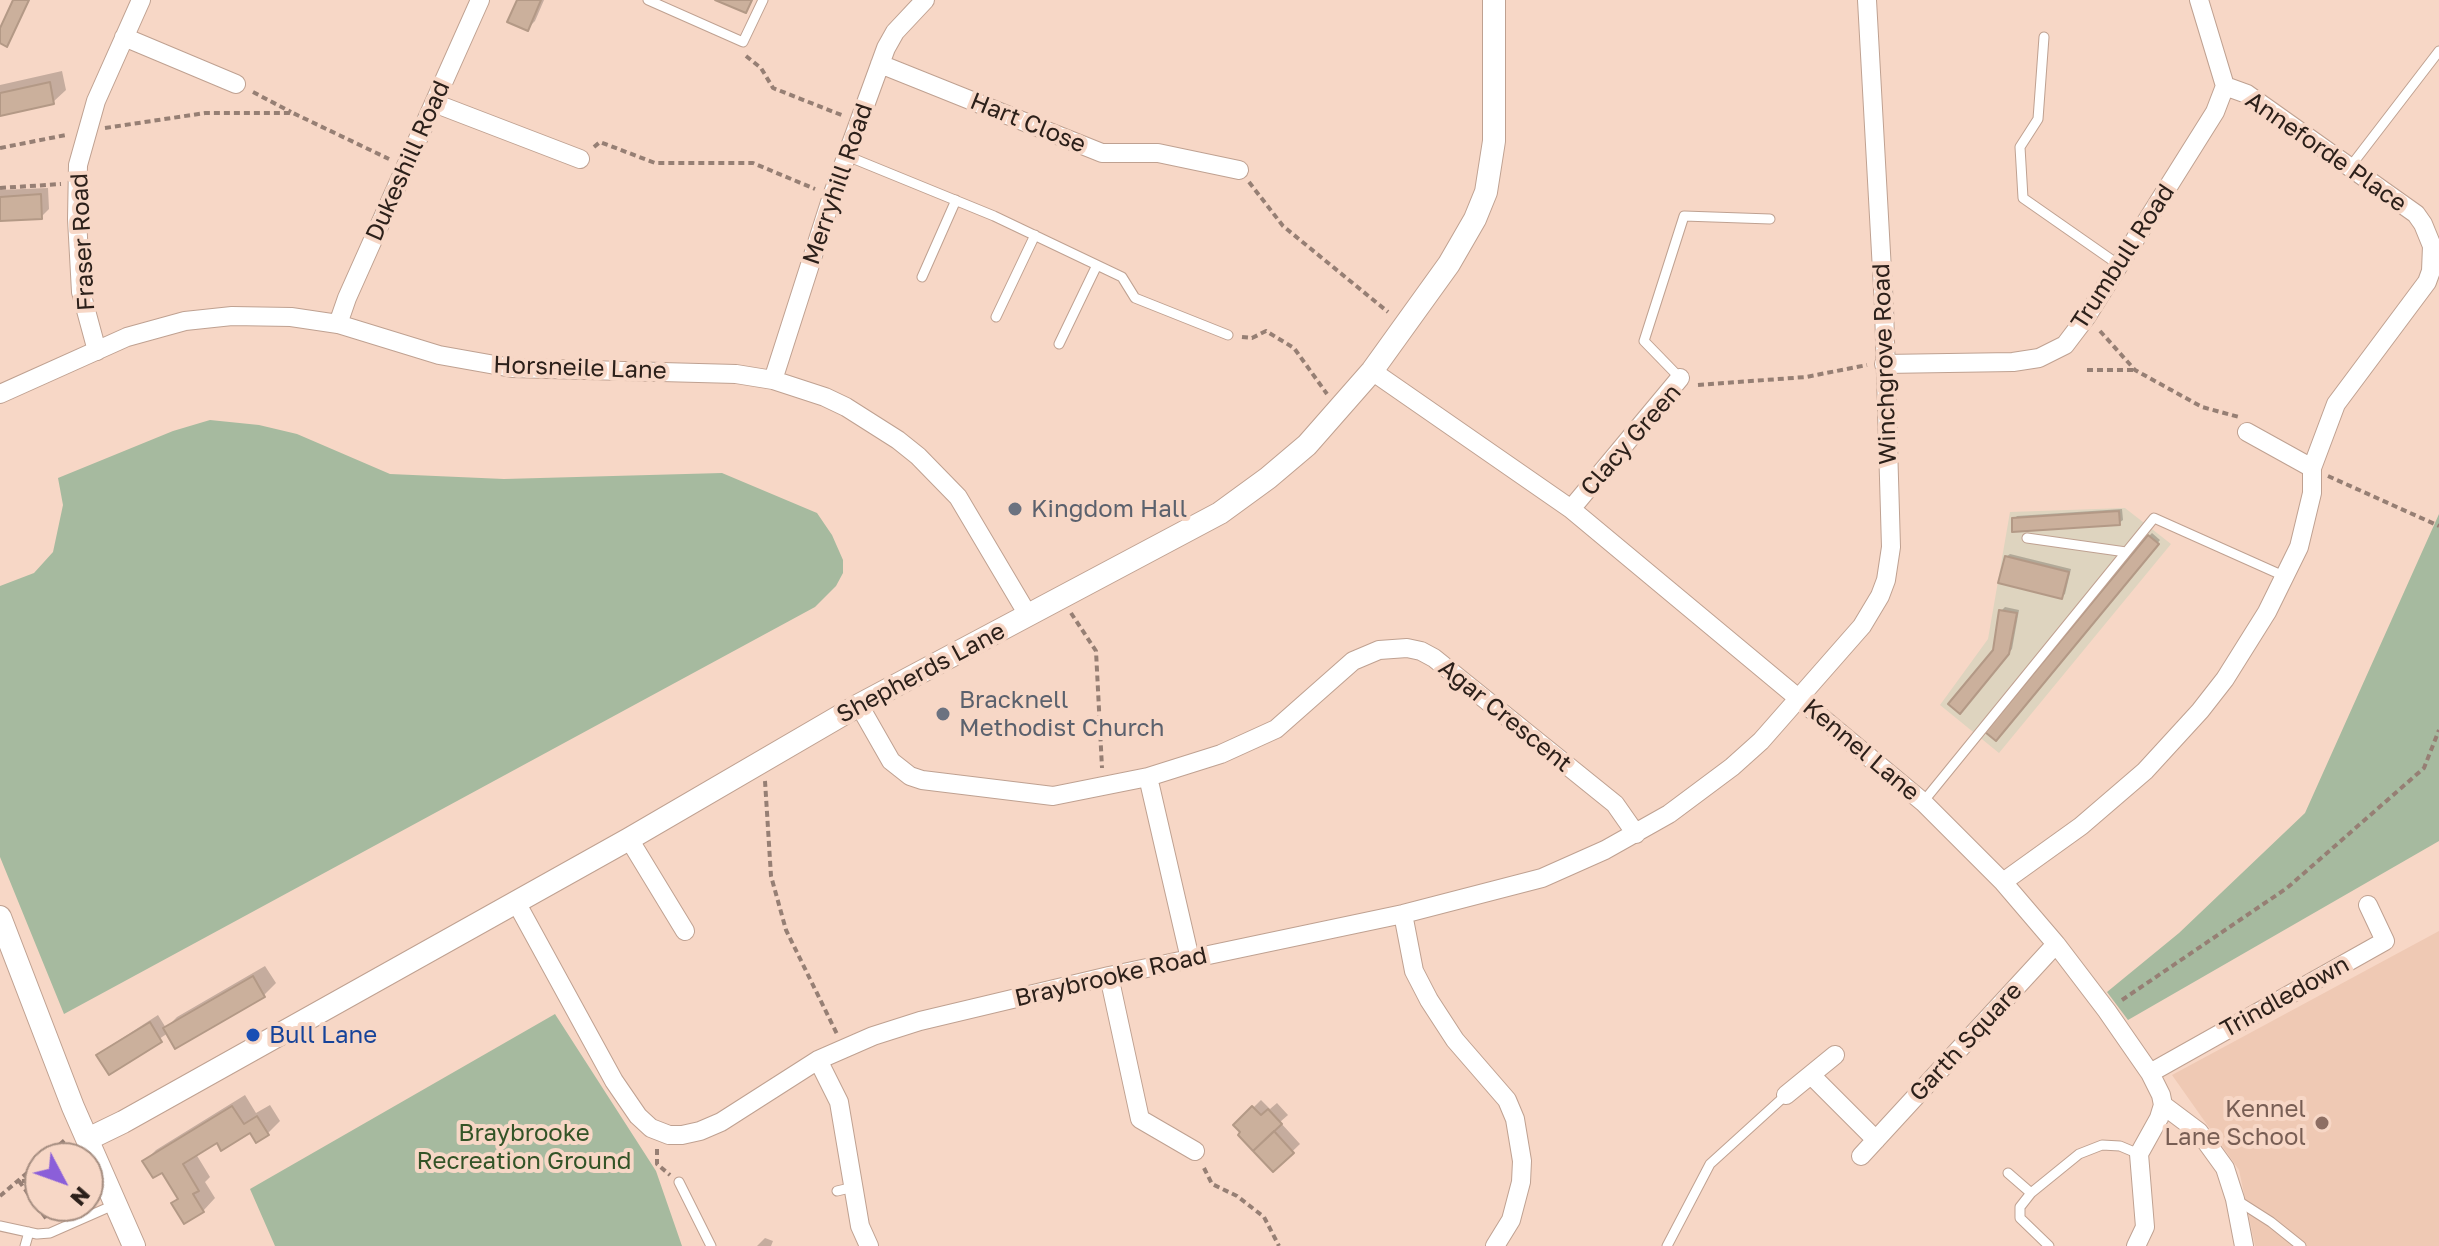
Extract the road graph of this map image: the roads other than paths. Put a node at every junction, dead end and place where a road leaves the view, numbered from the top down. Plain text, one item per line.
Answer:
1 (141, 0) edge
2 (480, 0) edge
3 (648, 0) edge
4 (763, 0) edge
5 (925, 0) edge
6 (1494, 0) edge
7 (1867, 0) edge
8 (2199, 0) edge
9 (124, 37) junction
10 (2044, 37) dead end
11 (2439, 51) edge
12 (880, 64) junction
13 (236, 84) road end
14 (2225, 86) junction
15 (434, 103) junction
16 (847, 156) junction
17 (580, 159) road end
18 (2350, 167) junction
19 (1239, 170) road end
20 (956, 200) junction
21 (1770, 219) dead end
22 (1035, 235) junction
23 (1097, 265) junction
24 (2119, 265) junction
25 (922, 277) dead end
26 (996, 317) dead end
27 (338, 324) junction
28 (1228, 335) road end
29 (1059, 344) dead end
30 (97, 351) junction
31 (1884, 364) junction
32 (1372, 371) junction
33 (1680, 378) joint
34 (773, 380) junction
35 (0, 394) edge
36 (2247, 432) road end
37 (2312, 468) junction
38 (1571, 509) junction
39 (2027, 538) dead end
40 (2126, 552) junction
41 (2286, 577) junction
42 (1028, 615) junction
43 (1799, 698) junction
44 (859, 705) junction
45 (1148, 777) junction
46 (1923, 802) junction
47 (1636, 834) junction
48 (629, 839) junction
49 (2003, 882) junction
50 (516, 902) junction
51 (2368, 905) dead end
52 (1403, 914) junction
53 (0, 917) edge
54 (685, 931) dead end
55 (2056, 944) junction
56 (1190, 959) junction
57 (1109, 976) junction
58 (1835, 1055) dead end
59 (818, 1060) junction
60 (2150, 1073) junction
61 (1811, 1075) junction
62 (1786, 1095) joint
63 (2163, 1105) junction
64 (78, 1138) junction
65 (1876, 1140) junction
66 (1195, 1151) road end
67 (2139, 1154) junction
68 (1861, 1156) dead end
69 (2008, 1173) dead end
70 (679, 1182) road end
71 (2031, 1193) junction
72 (2235, 1199) junction
73 (116, 1204) junction
74 (0, 1226) edge
75 (29, 1232) junction
76 (25, 1246) edge
77 (134, 1246) edge
78 (711, 1246) edge
79 (869, 1246) edge
80 (1495, 1246) edge
81 (1667, 1246) edge
82 (2049, 1246) edge
83 (2136, 1246) edge
84 (2244, 1246) edge
85 (2301, 1246) edge

1 - 9 street, Fraser Road
2 - 15 street, Dukeshill Road
3 - 4 lane
5 - 12 street, Merryhill Road
6 - 32 street, Shepherds Lane
7 - 31 street, Winchgrove Road
8 - 14 street
9 - 13 street
9 - 30 street, Fraser Road
10 - 24 lane
11 - 18 lane
12 - 16 street, Merryhill Road
12 - 19 street, Hart Close
14 - 18 street, Anneforde Place
14 - 24 street, Trumbull Road
15 - 17 street
15 - 27 street, Dukeshill Road
16 - 20 lane
16 - 34 street, Merryhill Road
18 - 37 street, Anneforde Place
20 - 22 lane
20 - 25 lane
21 - 33 lane
22 - 23 lane
22 - 26 lane
23 - 28 lane
23 - 29 lane
24 - 31 street, Trumbull Road
27 - 30 street, Horsneile Lane
27 - 34 street, Horsneile Lane
30 - 35 street, Horsneile Lane
31 - 43 street, Winchgrove Road
32 - 38 street, Kennel Lane
32 - 42 street, Shepherds Lane
33 - 38 street, Clacy Green
34 - 42 street, Horsneile Lane
36 - 37 street
37 - 41 street, Anneforde Place
38 - 43 street, Kennel Lane
39 - 40 lane
40 - 41 lane
40 - 46 lane
41 - 49 street, Anneforde Place
42 - 44 street, Shepherds Lane
43 - 46 street, Kennel Lane
43 - 47 street, Braybrooke Road
44 - 45 street, Agar Crescent
44 - 48 street, Shepherds Lane
45 - 47 street, Agar Crescent
45 - 56 street
46 - 49 street, Kennel Lane
47 - 52 street, Braybrooke Road
48 - 50 street, Shepherds Lane
48 - 54 street
49 - 55 street, Kennel Lane
50 - 59 street, Braybrooke Road
50 - 64 street, Shepherds Lane
51 - 60 street, Trindledown
52 - 56 street, Braybrooke Road
52 - 80 street
53 - 64 street
55 - 60 street, Kennel Lane
55 - 65 street, Garth Square
56 - 57 street, Braybrooke Road
57 - 59 street, Braybrooke Road
57 - 66 street
58 - 61 street
59 - 79 street
60 - 63 street, Kennel Lane
61 - 62 street
61 - 65 street
62 - 81 lane
63 - 67 street
63 - 72 street
64 - 73 street
65 - 68 street, Garth Square
67 - 71 lane
67 - 83 street
69 - 71 lane
70 - 78 lane
71 - 82 lane
72 - 84 street
72 - 85 lane
73 - 75 lane
73 - 77 street
74 - 75 lane
75 - 76 lane

